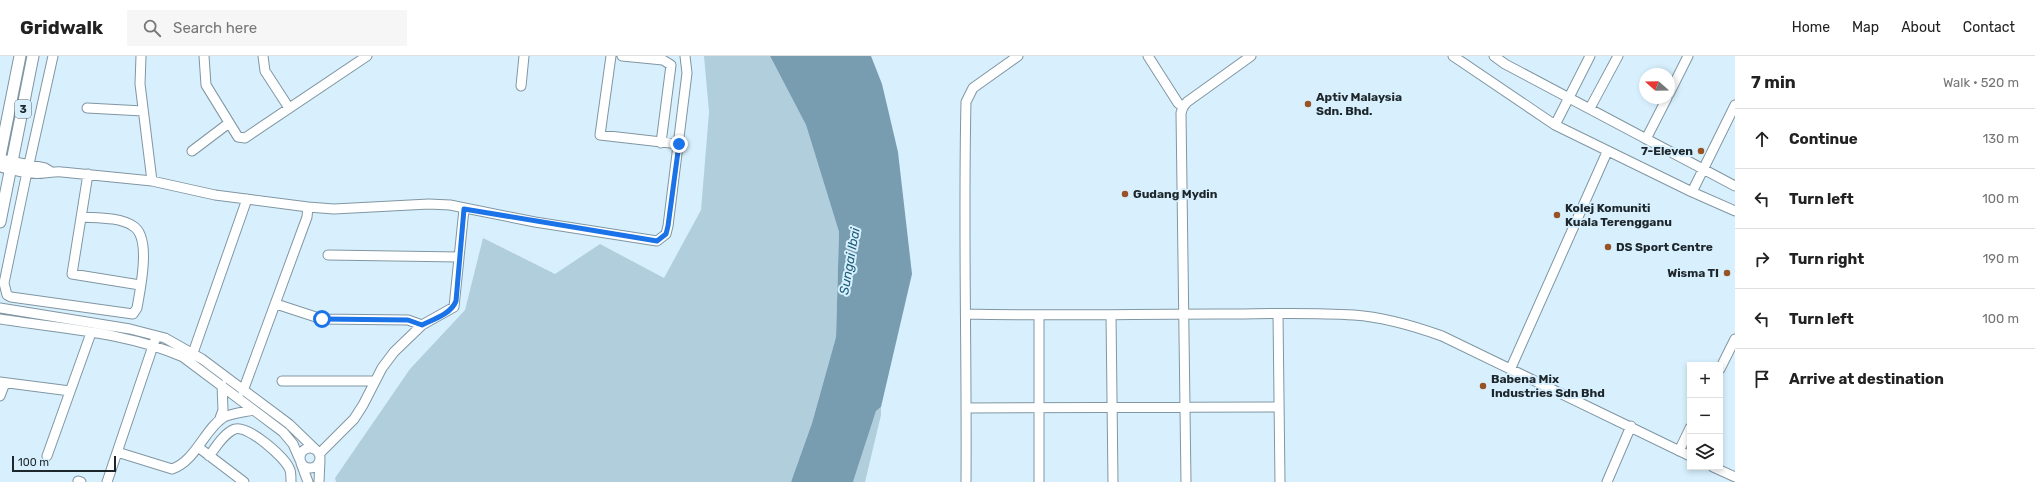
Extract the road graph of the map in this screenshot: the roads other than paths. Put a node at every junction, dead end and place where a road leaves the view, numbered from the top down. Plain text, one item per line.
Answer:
1 (20, 56) edge
2 (33, 56) edge
3 (53, 56) edge
4 (141, 56) edge
5 (204, 56) edge
6 (263, 56) edge
7 (367, 56) edge
8 (524, 56) edge
9 (611, 56) edge
10 (622, 56) edge
11 (685, 56) edge
12 (1018, 56) edge
13 (1148, 56) edge
14 (1251, 56) edge
15 (1453, 56) edge
16 (1494, 56) edge
17 (1590, 56) edge
18 (1618, 56) edge
19 (1688, 56) edge
20 (1507, 60) edge
21 (1675, 82) edge
22 (521, 86) dead end
23 (1575, 100) junction
24 (1664, 104) edge
25 (1735, 105) edge
26 (1183, 107) junction
27 (87, 108) dead end
28 (289, 108) junction
29 (1590, 108) junction
30 (143, 111) junction
31 (229, 124) junction
32 (1555, 125) junction
33 (1646, 139) junction
34 (661, 143) junction
35 (679, 144) junction
36 (192, 151) dead end
37 (1607, 152) junction
38 (0, 156) edge
39 (0, 159) edge
40 (12, 165) junction
41 (0, 167) edge
42 (28, 168) junction
43 (1703, 169) junction
44 (88, 174) junction
45 (152, 181) junction
46 (1735, 186) edge
47 (1692, 192) junction
48 (247, 199) junction
49 (308, 207) junction
50 (464, 209) junction
51 (1735, 211) edge
52 (82, 216) junction
53 (0, 222) edge
54 (328, 255) dead end
55 (459, 257) junction
56 (140, 285) junction
57 (276, 304) junction
58 (0, 308) edge
59 (966, 314) junction
60 (1185, 314) junction
61 (1278, 314) junction
62 (1111, 315) junction
63 (1039, 316) junction
64 (0, 319) edge
65 (422, 325) junction
66 (91, 333) junction
67 (157, 335) junction
68 (1735, 339) edge
69 (153, 346) junction
70 (193, 353) junction
71 (1723, 363) edge
72 (1510, 370) junction
73 (375, 380) junction
74 (282, 381) dead end
75 (2, 382) edge
76 (222, 385) junction
77 (243, 390) junction
78 (70, 391) junction
79 (0, 396) edge
80 (1186, 407) junction
81 (1279, 407) junction
82 (966, 408) junction
83 (1039, 408) junction
84 (1112, 408) junction
85 (254, 410) junction
86 (219, 421) junction
87 (1631, 426) junction
88 (1687, 434) edge
89 (198, 447) junction
90 (1679, 451) junction
91 (117, 452) junction
92 (319, 455) junction
93 (1687, 455) edge
94 (47, 456) dead end
95 (209, 456) junction
96 (301, 462) junction
97 (1720, 470) edge
98 (1735, 477) edge
99 (107, 482) edge
100 (244, 482) edge
101 (291, 482) edge
102 (308, 482) edge
103 (319, 482) edge
104 (966, 482) edge
105 (1039, 482) edge
106 (1112, 482) edge
107 (1186, 482) edge
108 (1280, 482) edge
109 (1607, 482) edge

1 - 38 main road, 3
2 - 40 main road, 3
3 - 42 street
4 - 30 street
5 - 31 street
6 - 28 street
7 - 28 street
8 - 22 street
9 - 34 street
10 - 34 street
11 - 35 street
12 - 59 street
13 - 26 street
14 - 26 street
15 - 32 street
16 - 20 street
17 - 23 street
18 - 29 street
19 - 21 street
20 - 23 street
23 - 29 street
23 - 32 street
24 - 33 street
25 - 43 street
26 - 60 street
27 - 30 street
28 - 31 street
29 - 33 street
30 - 45 street
31 - 36 street
32 - 37 street
33 - 43 street
34 - 35 street
35 - 50 street
37 - 47 street
37 - 72 street
39 - 40 street
40 - 41 street
40 - 42 street
40 - 53 main road, 3
42 - 44 street
42 - 56 street
43 - 46 street
43 - 47 street
44 - 45 street
44 - 52 street
45 - 48 street
47 - 51 street
48 - 49 street
48 - 70 street
49 - 50 street
49 - 57 street
50 - 55 street
52 - 56 street
52 - 56 street
54 - 55 street
55 - 65 street
57 - 65 street
57 - 77 street
58 - 67 street
59 - 63 street
59 - 82 street
60 - 61 street
60 - 62 street
60 - 80 street
61 - 72 street
61 - 81 street
62 - 63 street
62 - 84 street
63 - 83 street
64 - 66 street
65 - 73 street
66 - 69 street
66 - 78 street
67 - 69 street
67 - 70 street
68 - 71 street
69 - 76 street
69 - 91 street
70 - 77 street
72 - 87 street
73 - 74 street
73 - 92 street
75 - 78 street
75 - 79 street
76 - 85 street
76 - 86 street
77 - 92 street
78 - 94 street
80 - 81 street
80 - 84 street
80 - 107 street
81 - 108 street
82 - 83 street
82 - 104 street
83 - 84 street
83 - 105 street
84 - 106 street
85 - 86 street
85 - 96 street
86 - 89 street
87 - 90 street
87 - 109 street
88 - 90 street
89 - 91 street
89 - 95 street
90 - 93 street
91 - 99 street
92 - 96 street
92 - 96 street
92 - 103 street
95 - 100 street
95 - 101 street
96 - 102 street
97 - 98 street

